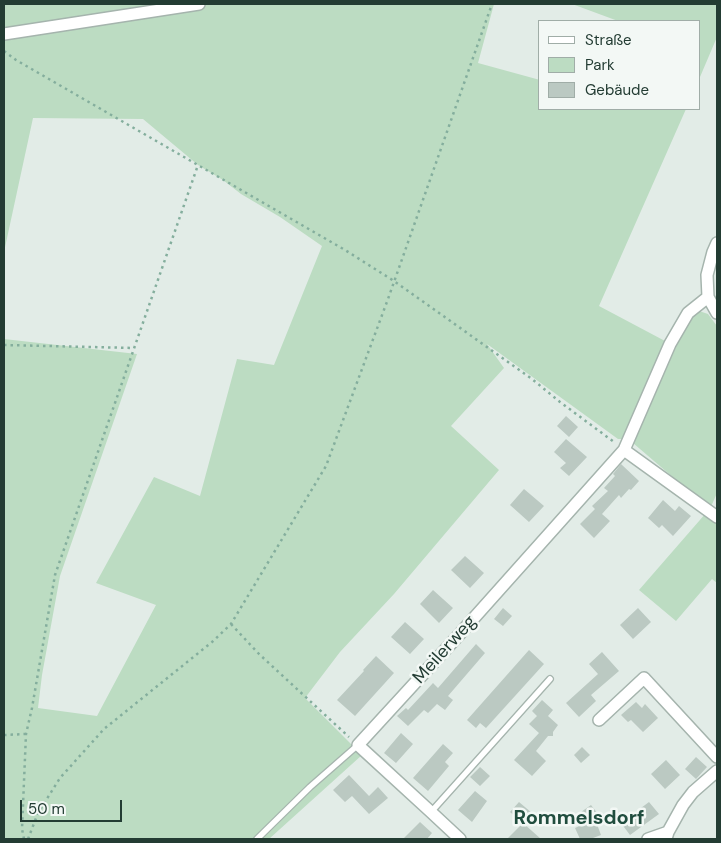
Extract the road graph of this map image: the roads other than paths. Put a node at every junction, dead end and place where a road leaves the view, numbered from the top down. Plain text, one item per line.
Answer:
1 (199, 4) edge
2 (4, 34) edge
3 (717, 243) edge
4 (708, 297) junction
5 (717, 313) edge
6 (624, 450) junction
7 (717, 517) edge
8 (550, 679) dead end
9 (599, 720) dead end
10 (358, 745) junction
11 (717, 758) edge
12 (717, 771) edge
13 (431, 812) junction
14 (667, 835) edge
15 (257, 839) edge
16 (460, 839) edge
17 (648, 839) edge

1 - 2 street
3 - 4 street
4 - 5 street
4 - 6 street, Meilerweg
6 - 7 street
6 - 10 street, Meilerweg
8 - 13 lane
9 - 11 street
10 - 13 street
10 - 15 lane
12 - 14 street
13 - 16 street
14 - 17 street

